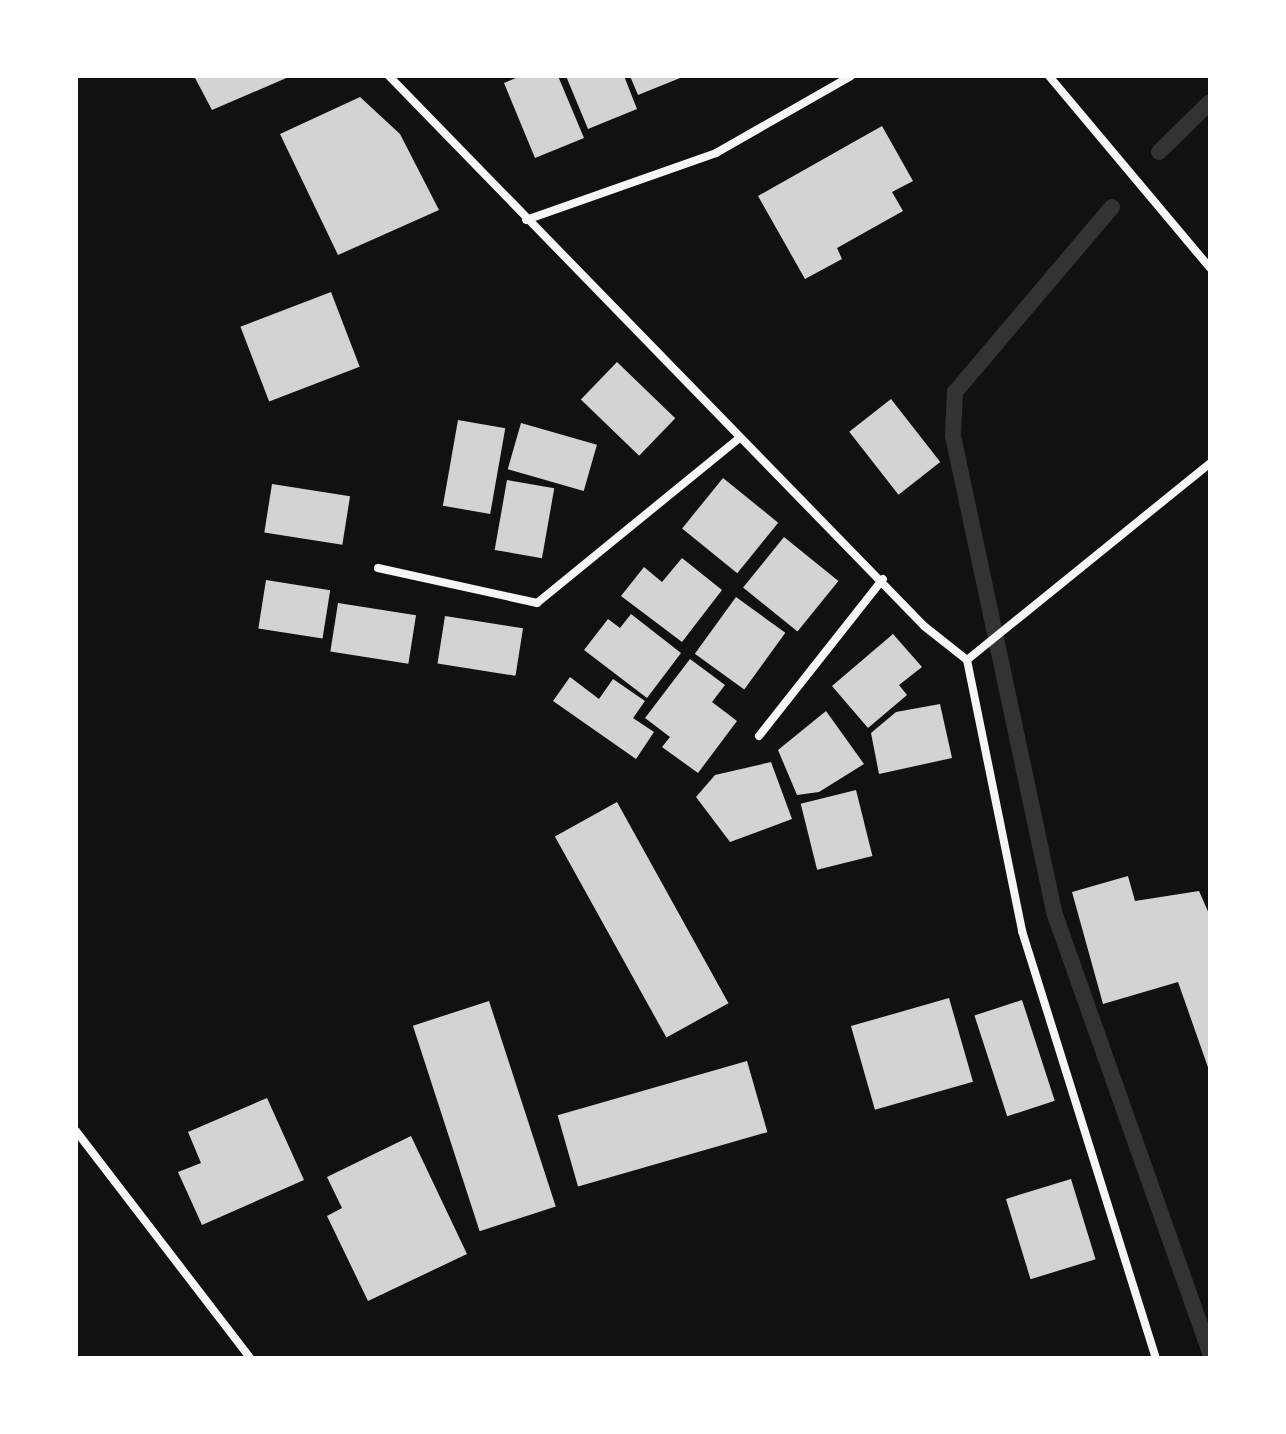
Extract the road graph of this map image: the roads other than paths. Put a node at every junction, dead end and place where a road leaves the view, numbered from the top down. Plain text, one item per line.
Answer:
1 (389, 76) edge
2 (851, 76) edge
3 (1049, 76) edge
4 (526, 220) junction
5 (1210, 268) edge
6 (739, 438) junction
7 (1210, 463) edge
8 (378, 568) dead end
9 (883, 579) junction
10 (967, 660) junction
11 (759, 736) dead end
12 (76, 1131) edge
13 (250, 1358) edge
14 (1156, 1358) edge

1 - 4 street
2 - 4 street
3 - 5 street
4 - 6 street
6 - 8 street
6 - 9 street
7 - 10 street
9 - 10 street
9 - 11 street
10 - 14 street
12 - 13 street

